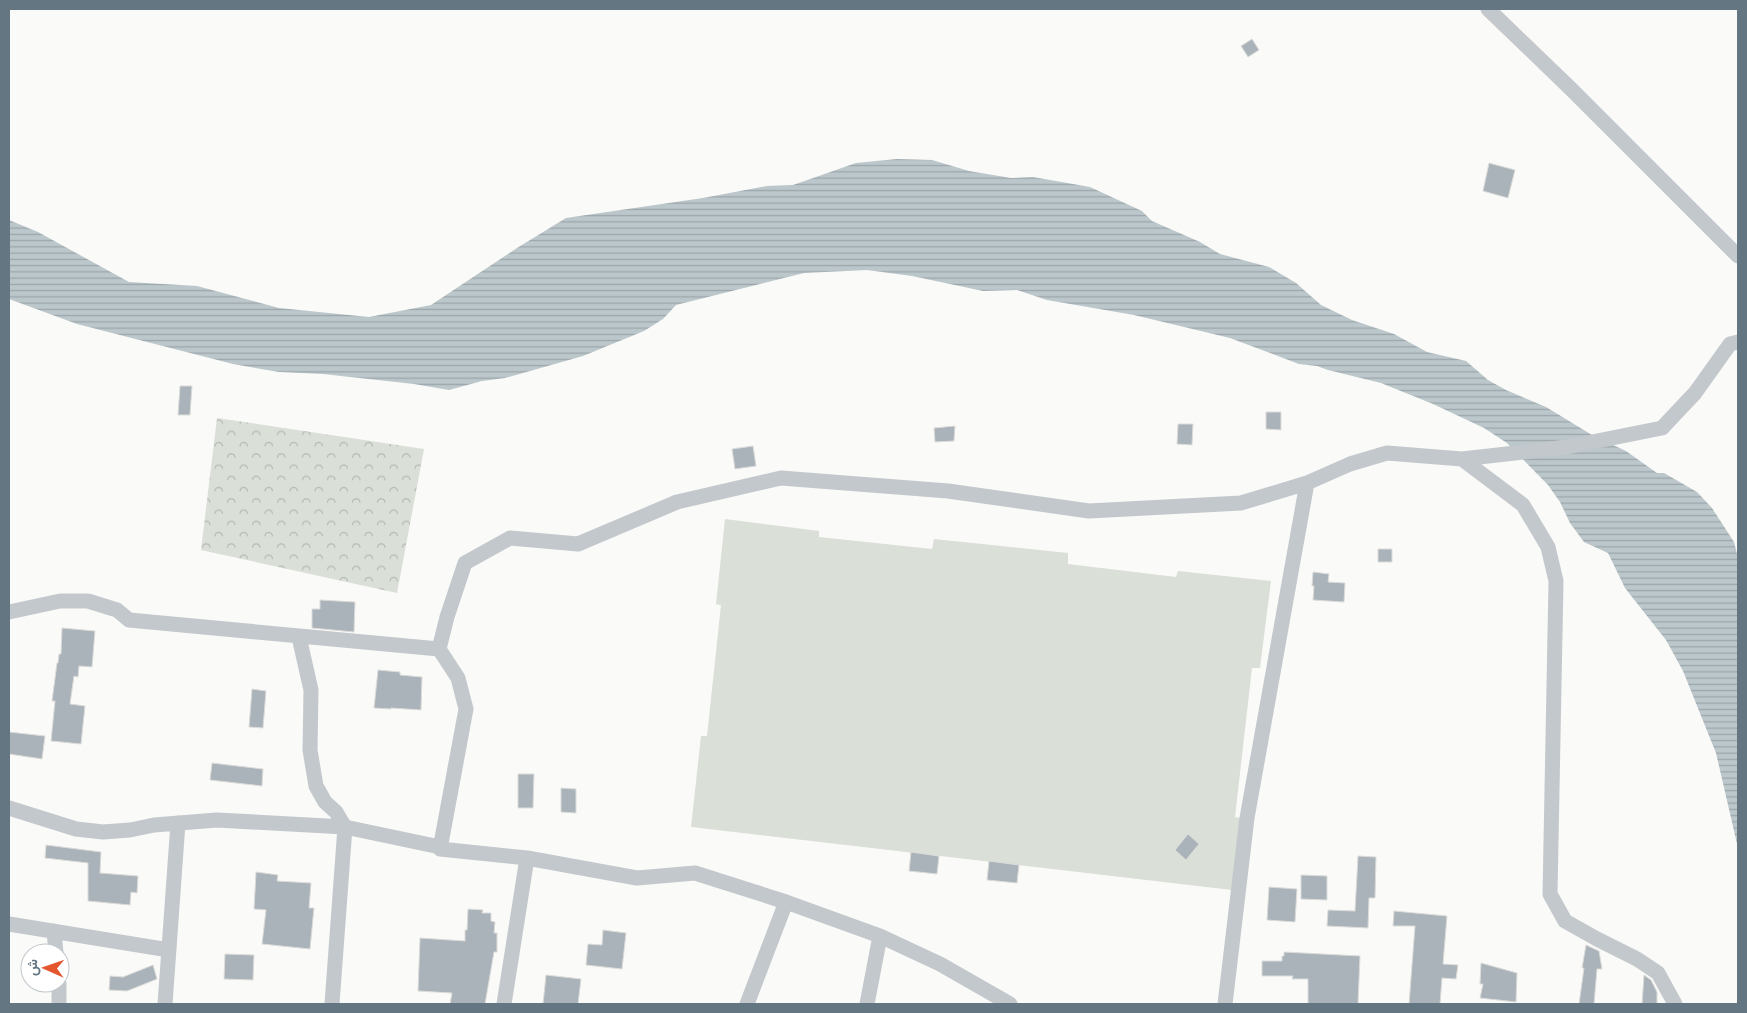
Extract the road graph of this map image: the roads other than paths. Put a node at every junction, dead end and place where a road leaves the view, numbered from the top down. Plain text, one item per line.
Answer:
1 (1488, 9) edge
2 (1738, 256) edge
3 (1738, 342) edge
4 (1462, 459) junction
5 (1307, 483) junction
6 (9, 612) edge
7 (298, 637) junction
8 (439, 649) junction
9 (9, 808) edge
10 (178, 823) junction
11 (345, 827) junction
12 (440, 849) junction
13 (527, 858) junction
14 (786, 902) junction
15 (9, 924) edge
16 (54, 931) junction
17 (880, 936) junction
18 (55, 943) edge
19 (169, 950) junction
20 (1005, 1003) edge
21 (164, 1004) edge
22 (332, 1004) edge
23 (504, 1004) edge
24 (747, 1004) edge
25 (867, 1004) edge
26 (1225, 1004) edge
27 (1675, 1004) edge

1 - 2 street
3 - 4 street
4 - 5 street
4 - 27 street
5 - 8 street
5 - 26 street
6 - 7 street
7 - 8 street
7 - 11 street
8 - 12 street
9 - 10 street
10 - 11 street
10 - 19 street
11 - 12 street
11 - 22 street
12 - 13 street
13 - 14 street
13 - 23 street
14 - 17 street
14 - 24 street
15 - 16 street
16 - 18 street
16 - 19 street
17 - 20 street
17 - 25 street
19 - 21 street

